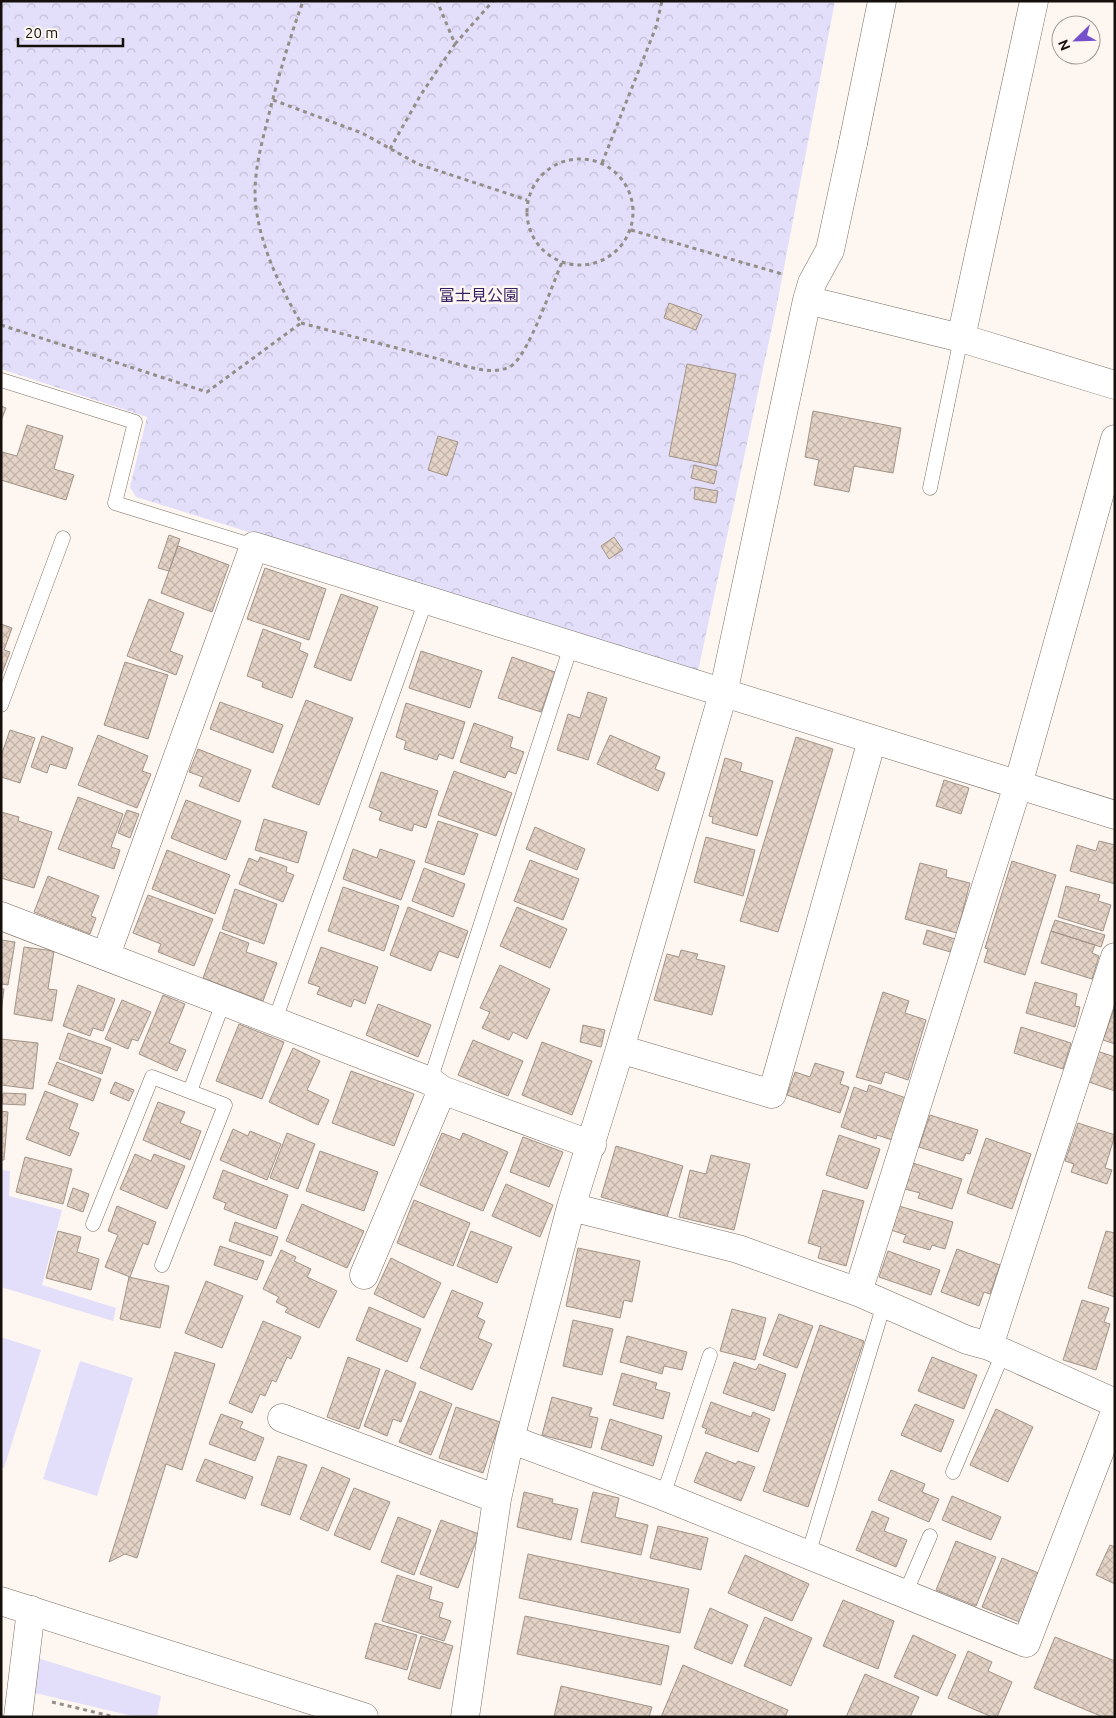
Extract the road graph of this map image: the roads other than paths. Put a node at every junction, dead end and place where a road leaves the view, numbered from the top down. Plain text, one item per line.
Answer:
1 (882, 1) edge
2 (1034, 1) edge
3 (809, 291) junction
4 (961, 338) junction
5 (1, 380) edge
6 (1115, 385) edge
7 (1115, 439) edge
8 (1110, 477) edge
9 (930, 488) dead end
10 (63, 538) dead end
11 (254, 546) junction
12 (426, 600) junction
13 (572, 646) junction
14 (723, 694) junction
15 (1, 705) edge
16 (872, 740) junction
17 (1018, 786) junction
18 (1115, 815) edge
19 (1, 916) edge
20 (106, 955) junction
21 (1115, 957) edge
22 (223, 1003) junction
23 (275, 1020) junction
24 (620, 1049) junction
25 (436, 1086) junction
26 (190, 1091) junction
27 (592, 1145) junction
28 (571, 1208) junction
29 (94, 1224) dead end
30 (162, 1264) dead end
31 (364, 1276) dead end
32 (858, 1292) junction
33 (884, 1304) junction
34 (996, 1350) junction
35 (710, 1355) dead end
36 (1115, 1403) edge
37 (1115, 1412) edge
38 (282, 1418) dead end
39 (510, 1439) junction
40 (953, 1472) dead end
41 (664, 1496) junction
42 (497, 1499) junction
43 (930, 1536) dead end
44 (808, 1555) junction
45 (905, 1594) junction
46 (1, 1601) edge
47 (31, 1610) junction
48 (19, 1706) edge
49 (364, 1717) edge
50 (465, 1717) edge

1 - 3 street
2 - 4 street
3 - 4 street
3 - 14 street
4 - 6 street
4 - 9 lane
5 - 11 lane
7 - 8 street
8 - 17 street
10 - 15 lane
11 - 12 street
11 - 20 street
12 - 13 street
12 - 23 lane
13 - 14 street
13 - 25 lane
14 - 16 street
14 - 24 street
16 - 17 street
16 - 24 street
17 - 18 street
17 - 32 street
19 - 20 street
20 - 22 street
21 - 34 street
22 - 23 street
22 - 26 lane
23 - 25 street
24 - 27 street
25 - 27 street
25 - 31 street
26 - 29 lane
26 - 30 lane
27 - 28 street
28 - 32 street
28 - 39 street
32 - 33 street
33 - 34 street
33 - 44 lane
34 - 36 street
34 - 40 lane
35 - 41 lane
37 - 45 street
38 - 42 street
39 - 41 street
39 - 42 street
41 - 44 street
42 - 50 street
43 - 45 lane
44 - 45 street
46 - 47 street
47 - 48 street
47 - 49 street

